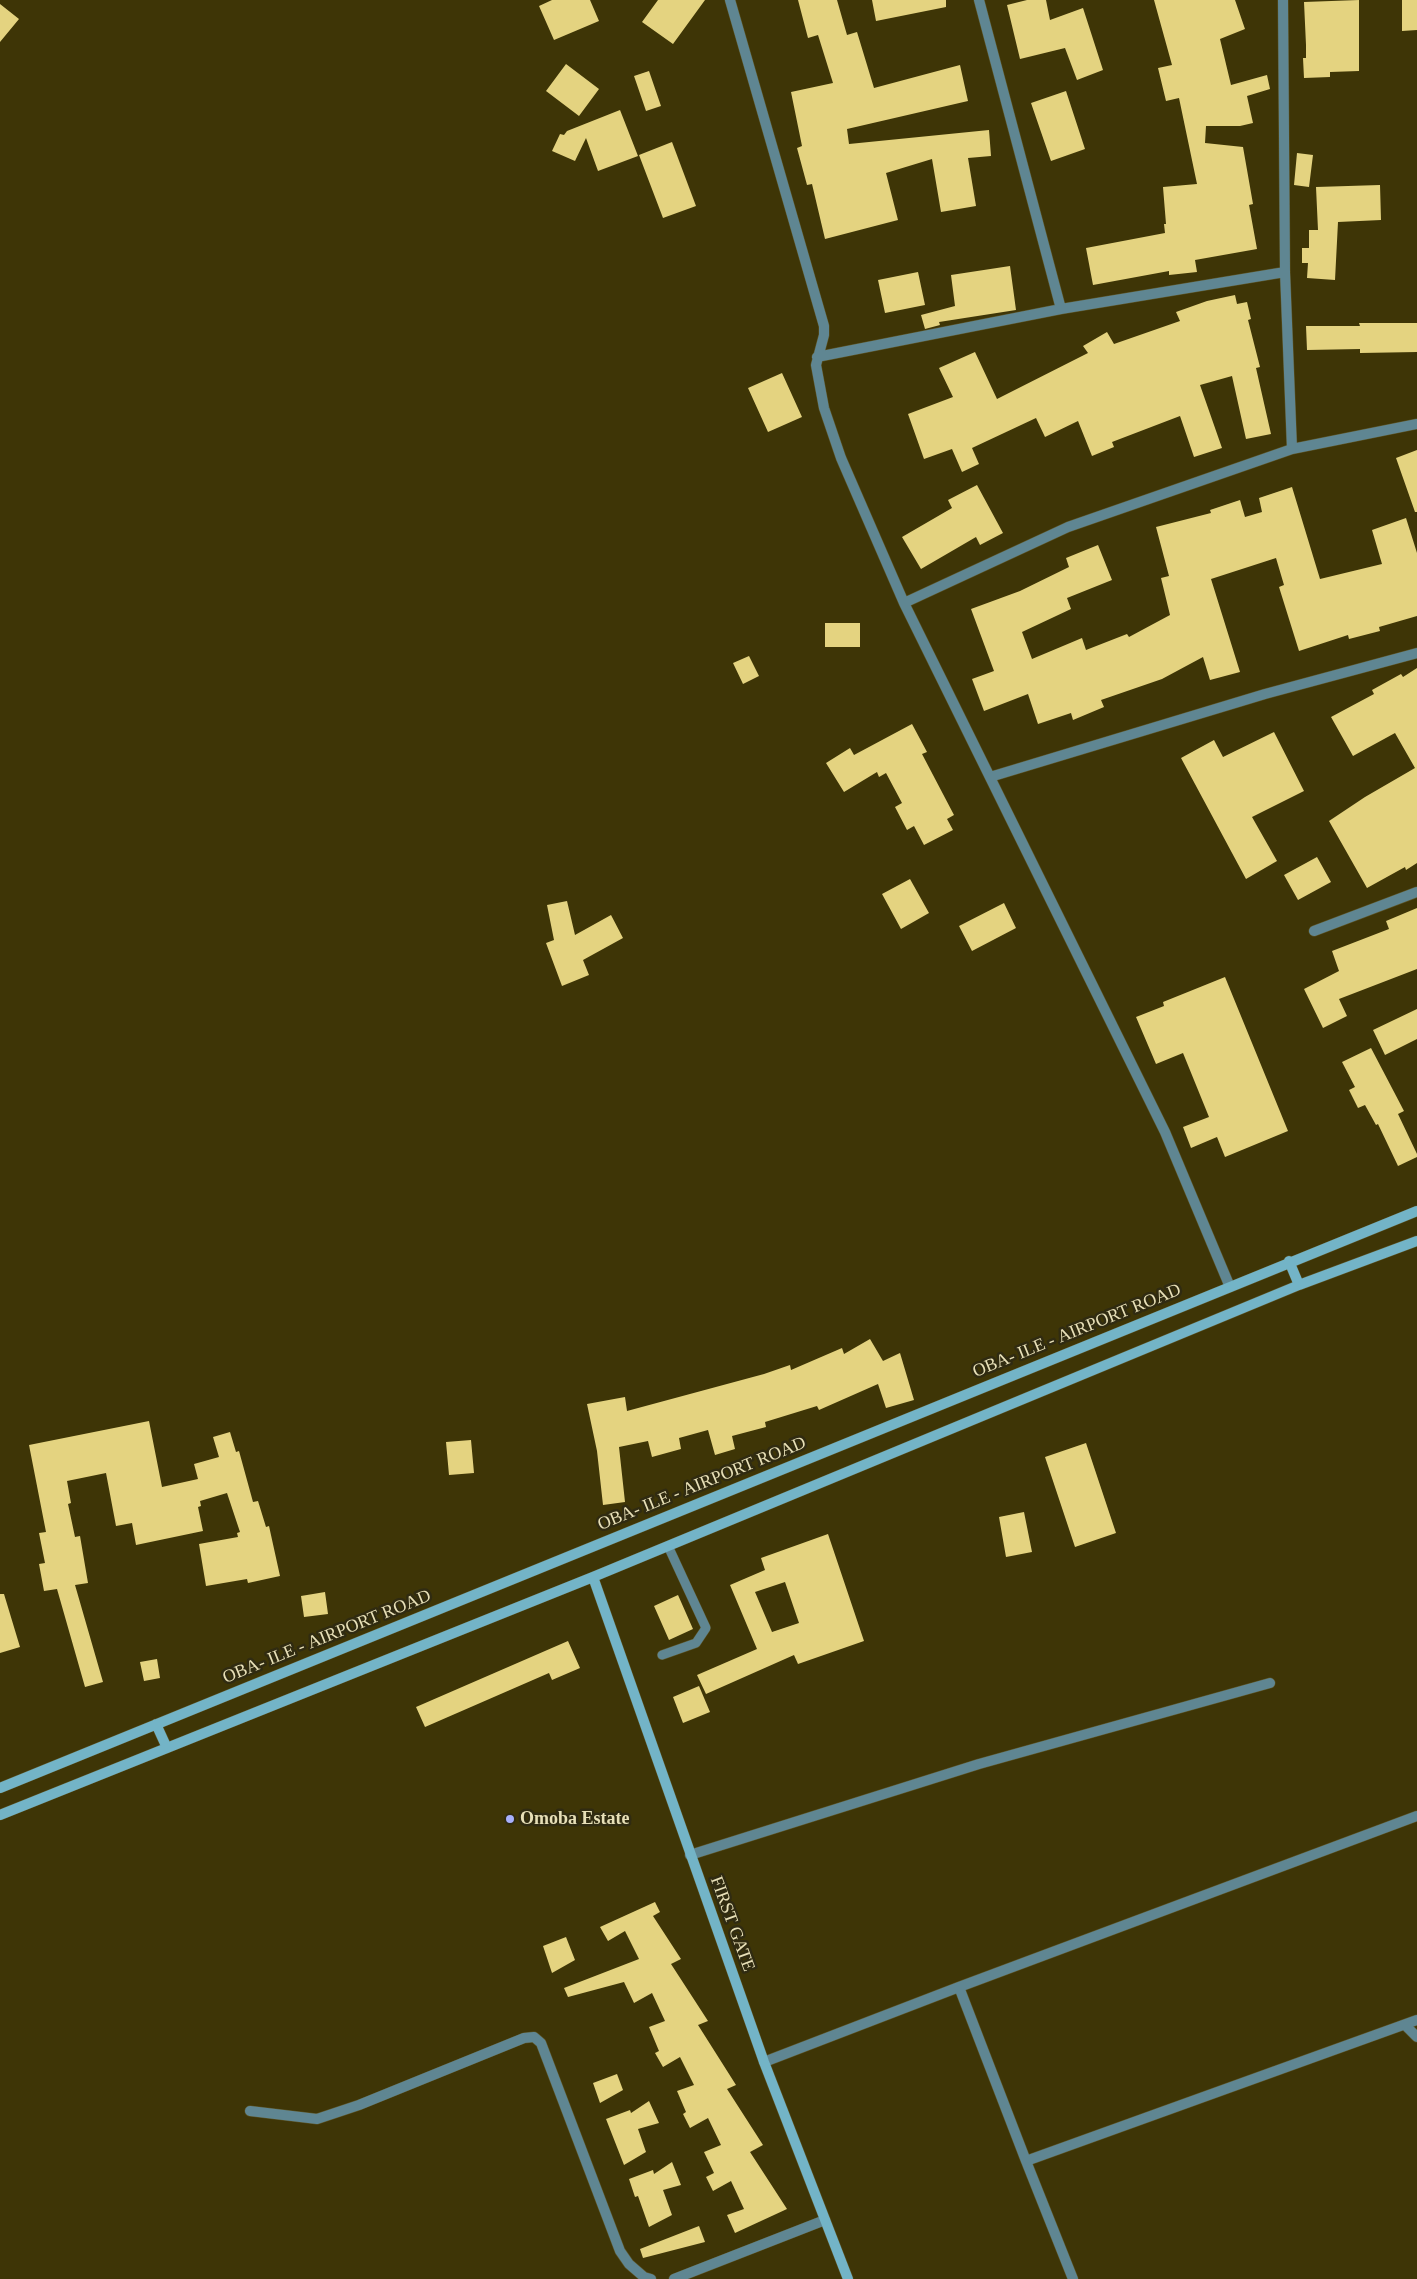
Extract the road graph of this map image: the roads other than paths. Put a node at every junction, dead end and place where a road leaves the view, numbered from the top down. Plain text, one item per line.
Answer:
1 (730, 0) edge
2 (979, 0) edge
3 (1283, 0) edge
4 (1286, 272) junction
5 (1061, 309) junction
6 (817, 357) junction
7 (1417, 424) edge
8 (1292, 449) junction
9 (904, 603) junction
10 (1417, 653) edge
11 (990, 777) junction
12 (1417, 892) edge
13 (1314, 931) dead end
14 (1417, 1211) edge
15 (1417, 1241) edge
16 (1289, 1261) junction
17 (1299, 1285) junction
18 (1230, 1287) junction
19 (668, 1546) junction
20 (594, 1577) junction
21 (662, 1655) dead end
22 (1270, 1683) dead end
23 (156, 1724) junction
24 (167, 1748) junction
25 (0, 1788) edge
26 (0, 1815) edge
27 (1417, 1816) edge
28 (690, 1855) junction
29 (959, 1987) junction
30 (1417, 2020) edge
31 (1405, 2025) junction
32 (1417, 2037) edge
33 (764, 2062) junction
34 (250, 2111) dead end
35 (1026, 2161) junction
36 (825, 2220) junction
37 (651, 2279) edge
38 (674, 2279) edge
39 (848, 2279) edge
40 (1073, 2279) edge

1 - 6 street
2 - 5 street
3 - 4 street
4 - 5 street
4 - 8 street
5 - 6 street
6 - 9 street
7 - 8 street
8 - 9 street
9 - 11 street
10 - 11 street
11 - 18 street
12 - 13 street
14 - 16 main road, OBA- ILE - AIRPORT ROAD
15 - 17 main road
16 - 17 main road
16 - 18 main road, OBA- ILE - AIRPORT ROAD
17 - 19 main road
18 - 23 main road, OBA- ILE - AIRPORT ROAD
19 - 20 main road
19 - 21 lane
20 - 24 main road
20 - 28 main road, FIRST GATE
22 - 28 street
23 - 24 main road
23 - 25 main road, OBA- ILE - AIRPORT ROAD
24 - 26 main road
27 - 29 street
28 - 33 main road, FIRST GATE
29 - 33 street
29 - 35 street
30 - 31 street
31 - 32 street
31 - 35 street
33 - 36 main road, FIRST GATE
34 - 37 street
35 - 40 street
36 - 38 street
36 - 39 main road, FIRST GATE

